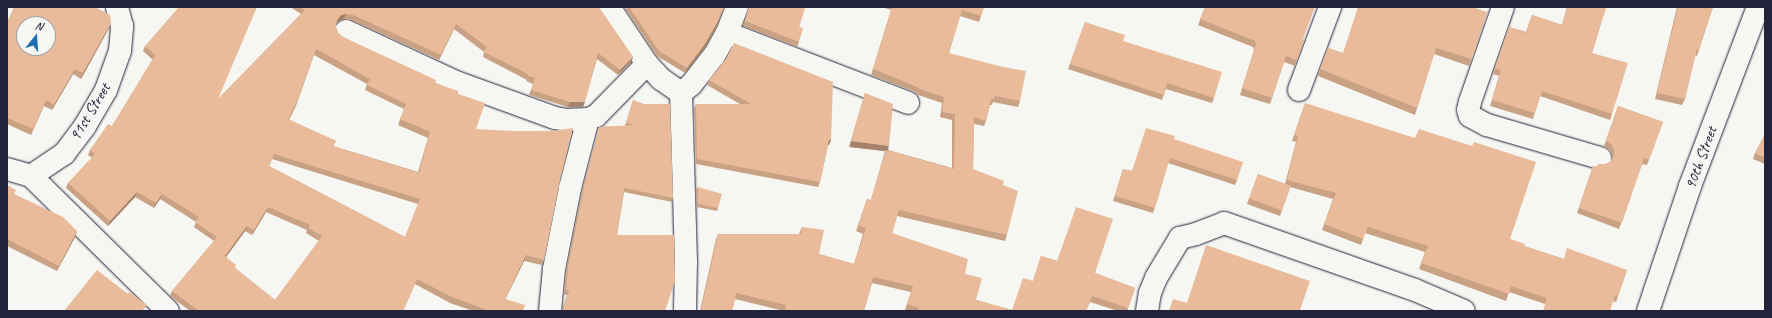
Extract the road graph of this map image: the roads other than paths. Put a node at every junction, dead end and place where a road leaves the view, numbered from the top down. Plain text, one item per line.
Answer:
1 (117, 7) edge
2 (609, 7) edge
3 (737, 7) edge
4 (1330, 7) edge
5 (1503, 7) edge
6 (1758, 7) edge
7 (346, 31) dead end
8 (727, 33) junction
9 (647, 64) junction
10 (1299, 90) dead end
11 (681, 93) junction
12 (908, 102) dead end
13 (588, 119) junction
14 (1600, 158) dead end
15 (7, 169) edge
16 (31, 176) junction
17 (168, 311) edge
18 (550, 311) edge
19 (685, 311) edge
20 (1147, 311) edge
21 (1464, 311) edge
22 (1648, 311) edge

1 - 16 street, 91st Street
2 - 9 street
3 - 8 street
4 - 10 street
5 - 14 street
6 - 22 street, 90th Street
7 - 13 street
8 - 11 street
8 - 12 street
9 - 11 street
9 - 13 street
11 - 19 street
13 - 18 street
15 - 16 street
16 - 17 street
20 - 21 street

